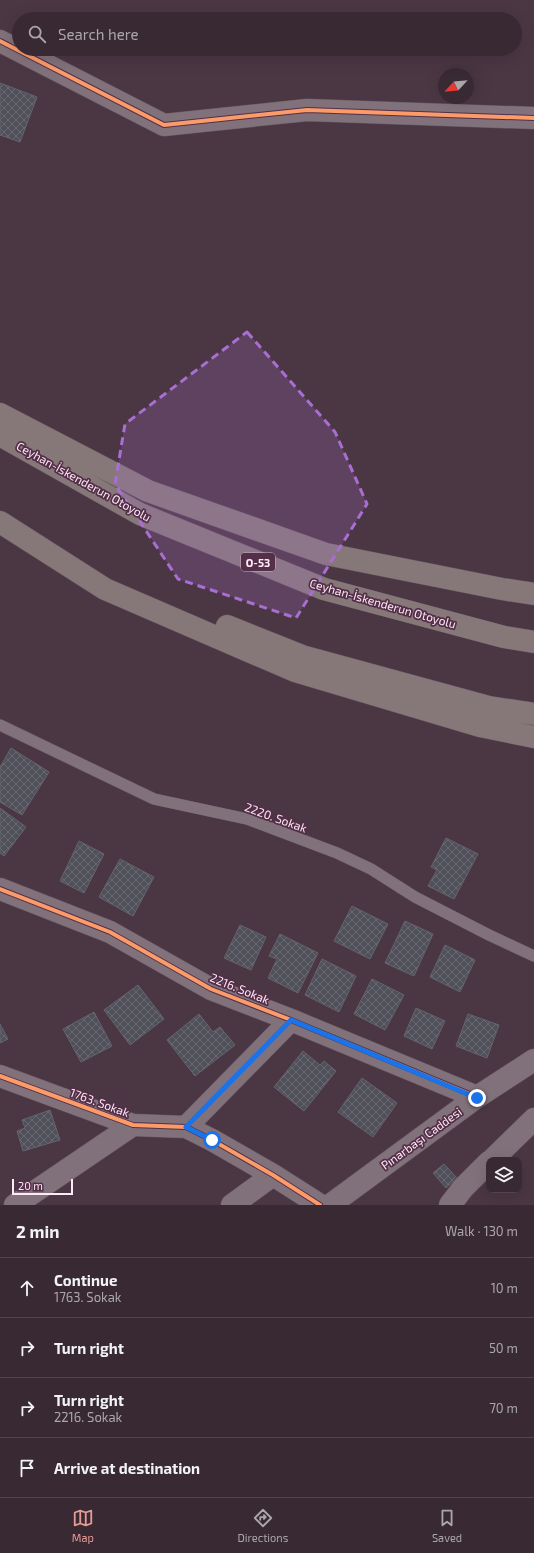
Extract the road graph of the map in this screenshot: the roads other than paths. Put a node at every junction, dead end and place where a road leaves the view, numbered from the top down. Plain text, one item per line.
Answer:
1 (0, 40) edge
2 (12, 46) edge
3 (31, 56) edge
4 (534, 118) edge
5 (0, 414) edge
6 (0, 435) edge
7 (0, 516) edge
8 (0, 522) edge
9 (534, 594) edge
10 (534, 642) edge
11 (534, 714) edge
12 (0, 725) edge
13 (534, 737) edge
14 (0, 889) edge
15 (534, 956) edge
16 (291, 1020) junction
17 (534, 1060) edge
18 (0, 1076) edge
19 (477, 1098) junction
20 (534, 1119) edge
21 (133, 1125) junction
22 (186, 1127) junction
23 (495, 1157) edge
24 (486, 1165) edge
25 (273, 1175) junction
26 (15, 1205) edge
27 (232, 1205) edge
28 (320, 1205) edge
29 (330, 1205) edge
30 (450, 1205) edge

1 - 2 street
3 - 4 street
5 - 9 highway
6 - 10 highway, Ceyhan-İskenderun Otoyolu / O-53
7 - 11 highway
8 - 13 highway
12 - 15 lane, 2220. Sokak
14 - 16 street, 2216. Sokak
16 - 19 street, 2216. Sokak
16 - 22 street
17 - 19 street, Pınarbaşı Caddesi
18 - 21 street, 1763. Sokak
19 - 29 street, Pınarbaşı Caddesi
20 - 23 street
21 - 22 street, 1763. Sokak
21 - 26 street
22 - 25 street, 1763. Sokak
24 - 30 street
25 - 27 street
25 - 28 street, 1763. Sokak

